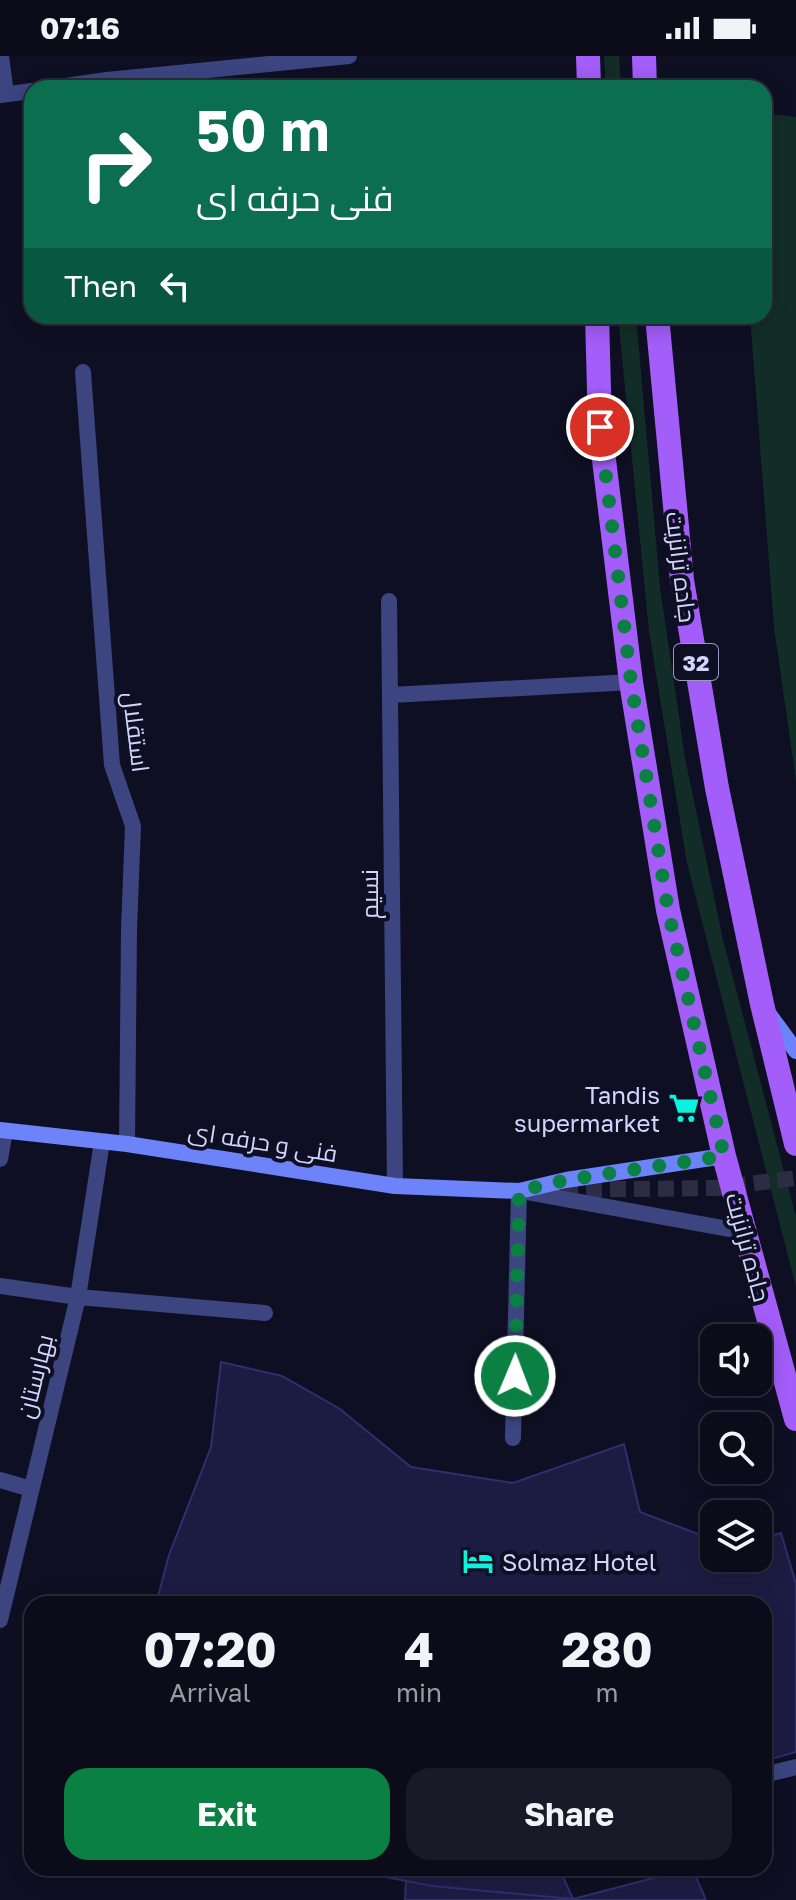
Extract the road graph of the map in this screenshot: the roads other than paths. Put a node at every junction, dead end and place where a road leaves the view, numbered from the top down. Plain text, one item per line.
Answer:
1 (1, 56) edge
2 (349, 56) edge
3 (588, 56) edge
4 (644, 56) edge
5 (107, 80) edge
6 (589, 80) edge
7 (645, 80) edge
8 (24, 92) edge
9 (3, 95) edge
10 (597, 324) edge
11 (658, 324) edge
12 (83, 372) dead end
13 (389, 601) dead end
14 (631, 682) junction
15 (391, 695) junction
16 (762, 1004) junction
17 (796, 1051) edge
18 (2, 1130) edge
19 (102, 1142) junction
20 (127, 1144) junction
21 (796, 1144) edge
22 (724, 1156) junction
23 (0, 1159) edge
24 (395, 1186) junction
25 (519, 1191) junction
26 (745, 1232) junction
27 (0, 1286) edge
28 (78, 1297) junction
29 (265, 1313) dead end
30 (796, 1419) edge
31 (513, 1438) dead end
32 (0, 1480) edge
33 (31, 1489) junction
34 (2, 1598) edge
35 (0, 1620) edge
36 (796, 1767) edge
37 (772, 1773) edge

1 - 9 street
2 - 5 street
3 - 6 main road
4 - 7 main road
8 - 9 street
10 - 14 main road, جاده ترانزیت
11 - 16 main road, جاده ترانزیت / 32
12 - 20 street, استقلال
13 - 15 street, نسيم
14 - 15 street
14 - 22 main road, جاده ترانزیت
15 - 24 street, نسيم
16 - 17 street
16 - 21 main road, جاده ترانزیت / 32
18 - 19 street, فنی و حرفه ای
18 - 23 street
19 - 20 street, فنی و حرفه ای
19 - 28 street, بهارستان
20 - 24 street, فنی و حرفه ای
22 - 25 street, فنی و حرفه ای
22 - 26 main road, جاده ترانزیت
24 - 25 street, فنی و حرفه ای
25 - 26 street
25 - 31 street
26 - 30 main road, جاده ترانزیت
27 - 28 street
28 - 29 street
28 - 33 street, بهارستان
32 - 33 street
33 - 34 street, بهارستان
34 - 35 street, بهارستان
36 - 37 street

